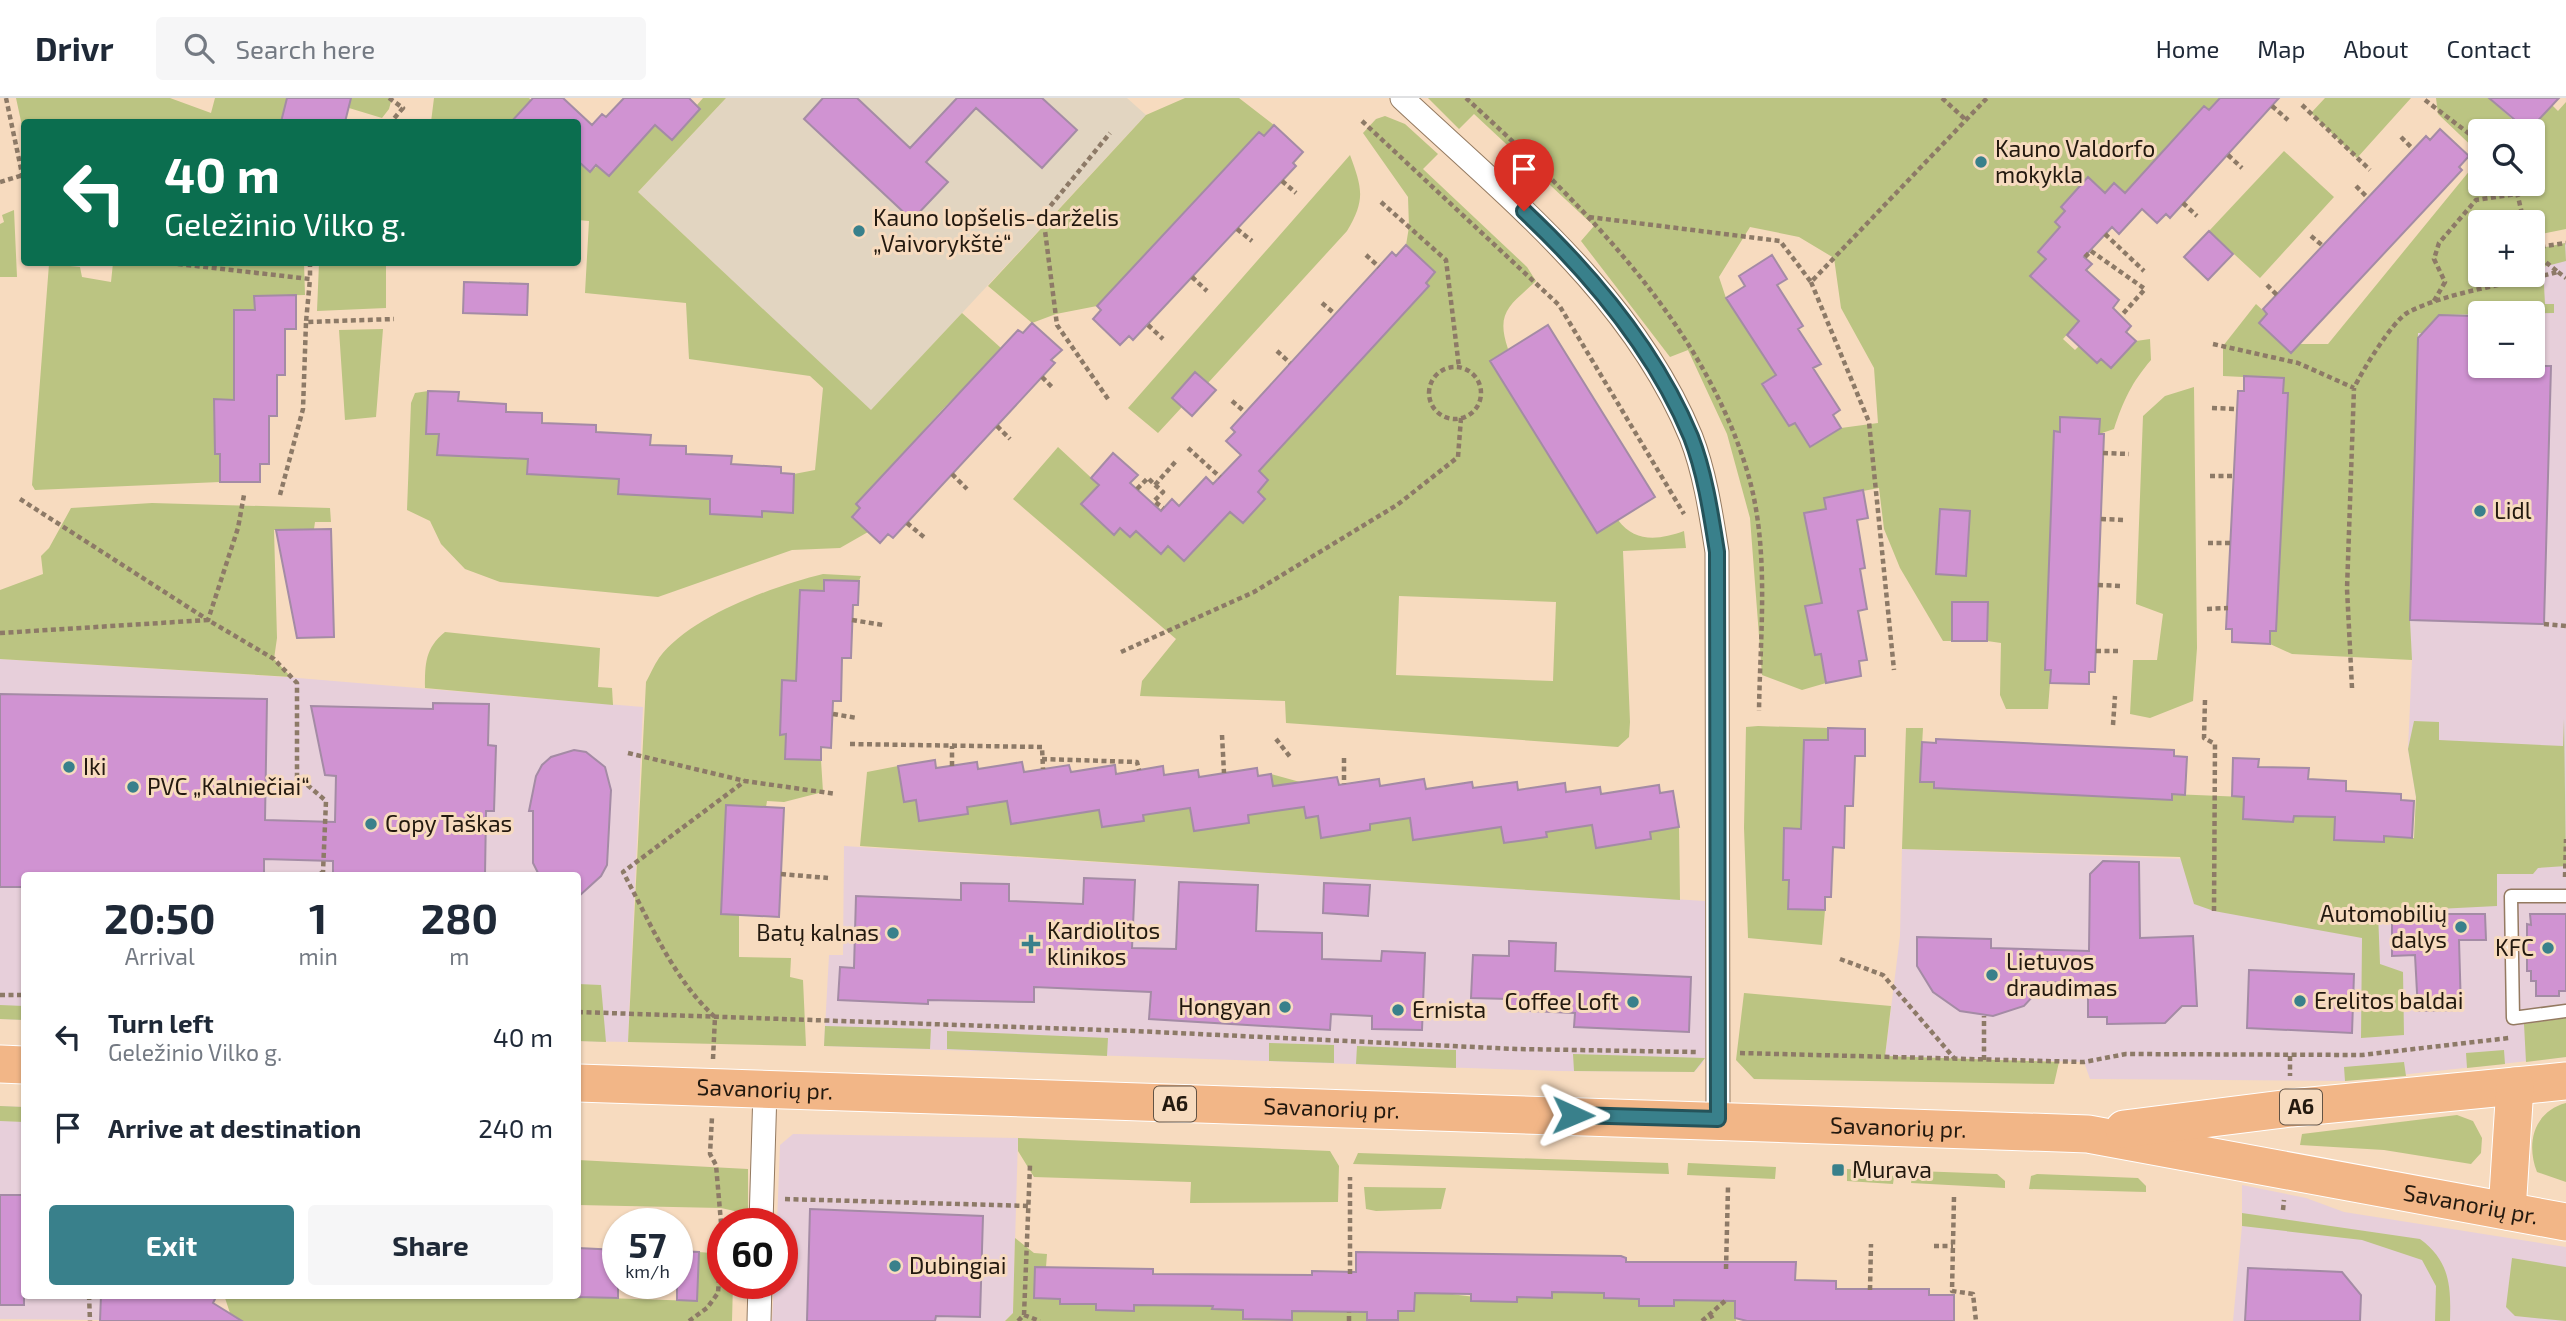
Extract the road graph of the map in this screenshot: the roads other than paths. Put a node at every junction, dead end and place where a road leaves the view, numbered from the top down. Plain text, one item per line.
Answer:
1 (1402, 98) edge
2 (2565, 895) edge
3 (2566, 1011) edge
4 (0, 1064) edge
5 (21, 1065) edge
6 (2566, 1081) edge
7 (581, 1083) edge
8 (2515, 1086) junction
9 (765, 1090) junction
10 (1718, 1119) junction
11 (2088, 1134) junction
12 (762, 1208) edge
13 (2507, 1211) junction
14 (2566, 1222) edge
15 (760, 1299) edge
16 (759, 1321) edge

1 - 10 street
2 - 3 lane
4 - 5 main road
6 - 8 main road, Savanorių pr. / A6
7 - 9 main road, Savanorių pr. / A6
8 - 11 main road, Savanorių pr. / A6
8 - 13 main road
9 - 10 main road, Savanorių pr. / A6
9 - 12 street
10 - 11 main road, Savanorių pr. / A6
11 - 13 main road, Savanorių pr. / A6
13 - 14 main road, Savanorių pr. / A6
15 - 16 street

